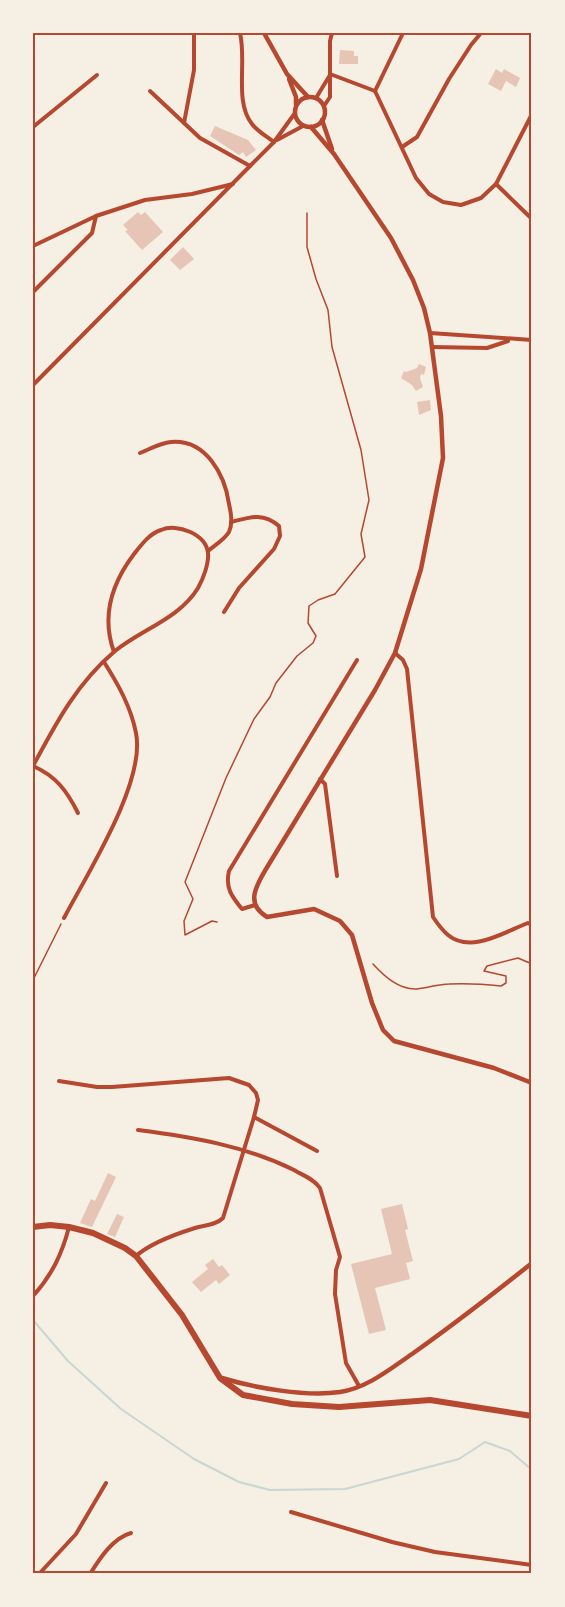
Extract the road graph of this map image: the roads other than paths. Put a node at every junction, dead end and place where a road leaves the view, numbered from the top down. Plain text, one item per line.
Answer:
1 (194, 33) edge
2 (240, 33) edge
3 (264, 33) edge
4 (332, 33) edge
5 (403, 33) edge
6 (481, 33) edge
7 (288, 74) junction
8 (330, 74) junction
9 (98, 75) dead end
10 (150, 91) dead end
11 (375, 91) junction
12 (308, 97) junction
13 (316, 98) junction
14 (296, 105) junction
15 (324, 106) junction
16 (295, 113) junction
17 (532, 114) edge
18 (322, 120) junction
19 (183, 124) junction
20 (303, 126) junction
21 (311, 127) junction
22 (33, 128) edge
23 (274, 142) junction
24 (402, 147) junction
25 (334, 154) junction
26 (250, 166) junction
27 (234, 184) junction
28 (496, 184) junction
29 (96, 216) junction
30 (532, 219) edge
31 (33, 246) edge
32 (33, 292) edge
33 (430, 333) junction
34 (511, 340) junction
35 (532, 340) edge
36 (432, 347) junction
37 (33, 385) edge
38 (140, 453) dead end
39 (231, 522) junction
40 (208, 550) junction
41 (224, 612) dead end
42 (114, 652) junction
43 (395, 653) junction
44 (357, 660) dead end
45 (104, 662) junction
46 (33, 766) edge
47 (320, 779) junction
48 (78, 813) dead end
49 (337, 876) dead end
50 (255, 905) junction
51 (64, 918) road end
52 (532, 926) edge
53 (59, 1081) dead end
54 (532, 1083) edge
55 (254, 1117) junction
56 (138, 1130) dead end
57 (244, 1150) junction
58 (317, 1151) dead end
59 (33, 1227) edge
60 (69, 1227) junction
61 (136, 1256) junction
62 (532, 1263) edge
63 (33, 1296) edge
64 (220, 1378) junction
65 (359, 1386) junction
66 (532, 1416) edge
67 (106, 1483) dead end
68 (291, 1512) dead end
69 (131, 1533) dead end
70 (532, 1565) edge
71 (39, 1574) edge
72 (90, 1574) edge

1 - 19 street
2 - 23 street
3 - 7 street
4 - 8 street
5 - 11 street
6 - 24 street
7 - 12 street
7 - 14 street
8 - 11 street
8 - 13 street
8 - 15 street
9 - 22 street
10 - 19 street
11 - 24 street
12 - 13 street
12 - 14 street
13 - 15 street
14 - 16 street
15 - 18 street
16 - 20 street
16 - 23 street
17 - 28 street
18 - 21 street
18 - 25 street
19 - 26 street
20 - 21 street
20 - 23 street
21 - 25 street
23 - 26 street
24 - 28 street
25 - 33 street
26 - 27 street
27 - 29 street
27 - 37 street
28 - 30 street
29 - 31 street
29 - 32 street
33 - 34 street
33 - 36 street
34 - 35 street
34 - 36 street
36 - 43 street
38 - 39 street
39 - 40 street
39 - 41 street
40 - 42 street
40 - 42 street
42 - 45 street
43 - 47 street
43 - 52 street
44 - 50 street
45 - 46 street
45 - 51 street
46 - 48 street
47 - 49 street
47 - 50 street
50 - 54 street
53 - 55 street
55 - 57 street
55 - 58 street
56 - 57 street
57 - 61 street
57 - 65 street
59 - 60 main road
60 - 61 main road
60 - 63 street
61 - 64 main road
62 - 65 street
64 - 65 street
64 - 66 main road
67 - 71 street
68 - 70 street
69 - 72 street

